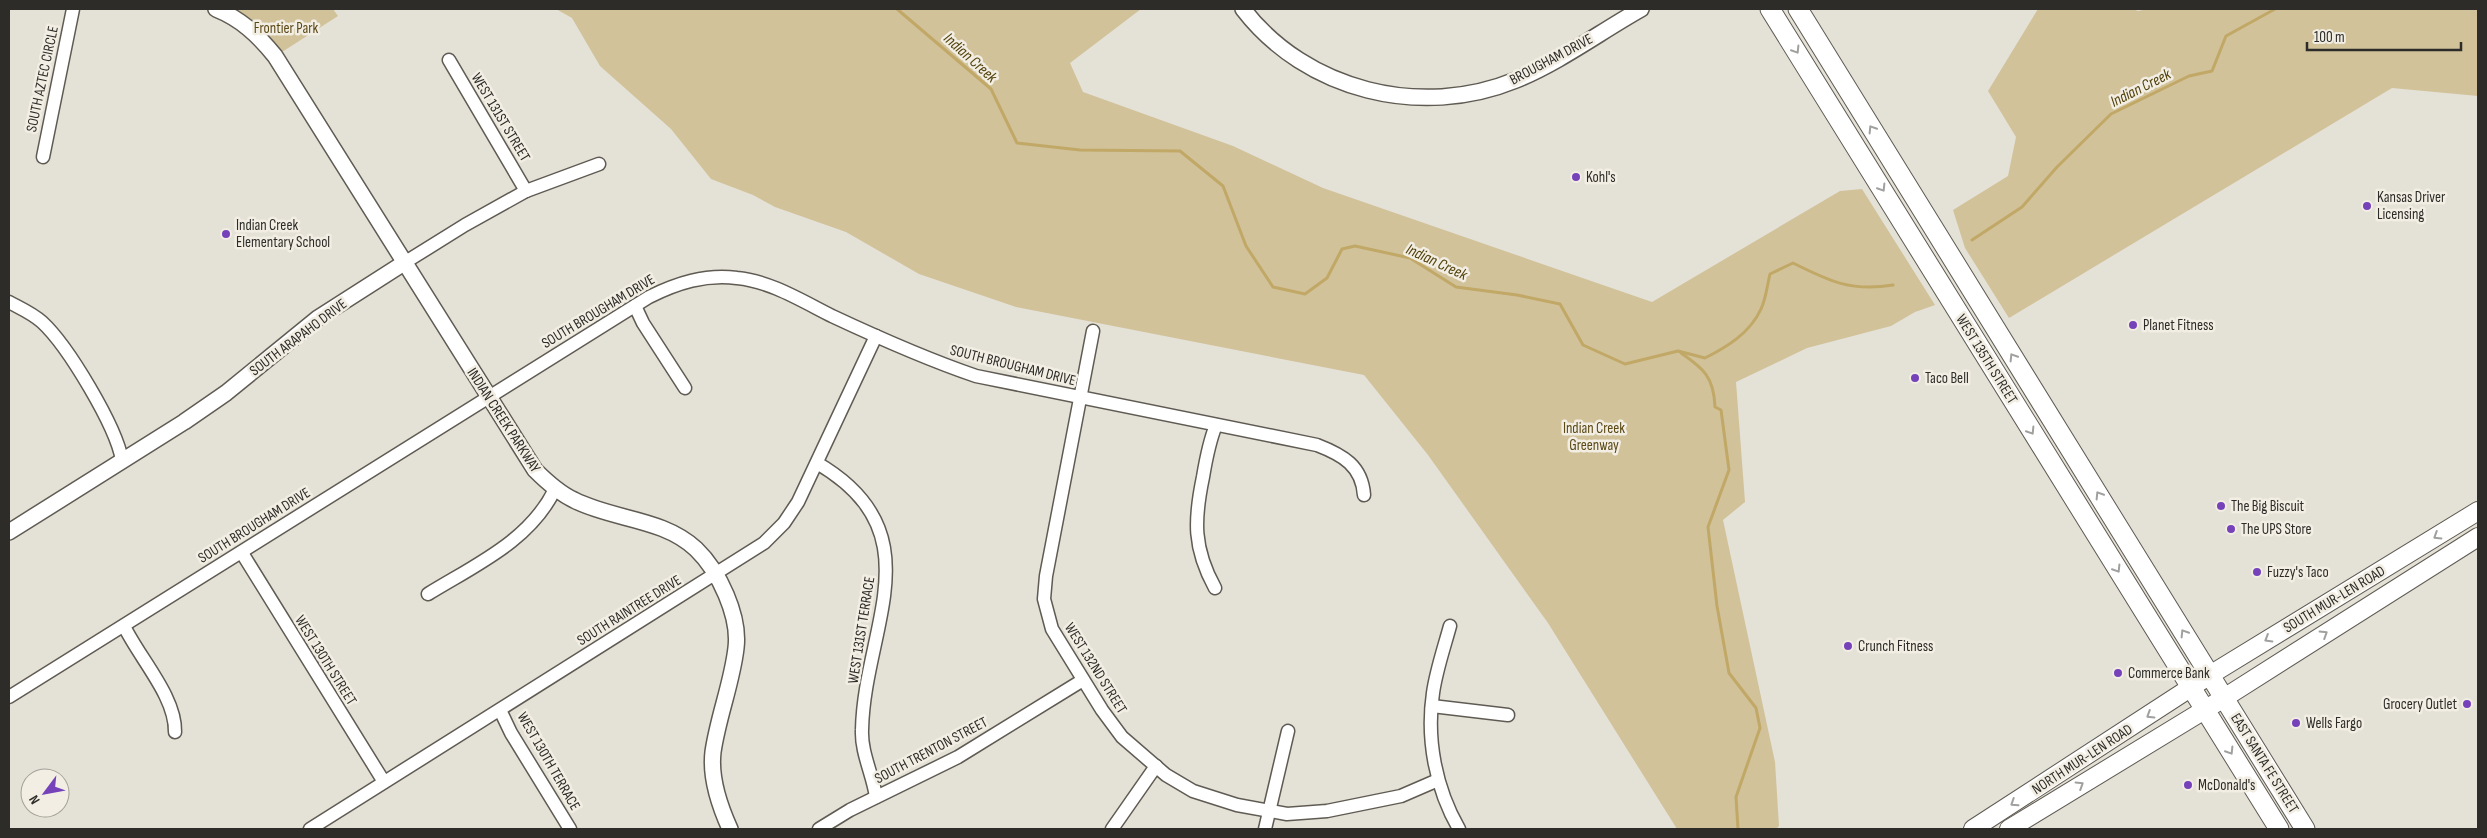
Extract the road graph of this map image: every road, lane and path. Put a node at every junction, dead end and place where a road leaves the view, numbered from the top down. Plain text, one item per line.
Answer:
1 (73, 9) edge
2 (216, 9) edge
3 (1243, 9) edge
4 (1641, 9) edge
5 (1770, 9) edge
6 (1798, 9) edge
7 (448, 60) dead end
8 (42, 157) dead end
9 (599, 164) dead end
10 (526, 192) junction
11 (404, 263) junction
12 (9, 302) edge
13 (635, 306) junction
14 (1093, 331) dead end
15 (876, 336) junction
16 (685, 388) dead end
17 (489, 398) junction
18 (1080, 398) junction
19 (1216, 425) junction
20 (122, 460) junction
21 (817, 463) junction
22 (555, 489) junction
23 (1364, 495) dead end
24 (2478, 510) edge
25 (9, 532) edge
26 (2478, 537) edge
27 (242, 553) junction
28 (715, 574) junction
29 (1215, 588) dead end
30 (428, 594) dead end
31 (124, 626) junction
32 (1450, 626) dead end
33 (2210, 675) junction
34 (1083, 680) junction
35 (2191, 689) junction
36 (9, 698) edge
37 (2224, 698) junction
38 (1432, 706) junction
39 (500, 710) junction
40 (2204, 710) junction
41 (1508, 715) dead end
42 (1288, 731) dead end
43 (175, 732) dead end
44 (1156, 766) junction
45 (1438, 780) junction
46 (384, 782) junction
47 (876, 797) junction
48 (1269, 811) junction
49 (310, 829) edge
50 (567, 829) edge
51 (730, 829) edge
52 (819, 829) edge
53 (1112, 829) edge
54 (1265, 829) edge
55 (1459, 829) edge
56 (1973, 829) edge
57 (2009, 829) edge
58 (2278, 829) edge
59 (2305, 829) edge

1 - 8 street, SOUTH AZTEC CIRCLE
2 - 11 street, INDIAN CREEK PARKWAY
3 - 4 street, BROUGHAM DRIVE
5 -> 35 main road, WEST 135TH STREET
33 -> 6 main road, WEST 135TH STREET
7 - 10 street, WEST 131ST STREET
9 - 10 street, SOUTH ARAPAHO DRIVE
10 - 11 street, SOUTH ARAPAHO DRIVE
11 - 17 street, INDIAN CREEK PARKWAY
11 - 20 street, SOUTH ARAPAHO DRIVE
12 - 20 street
13 - 15 street, SOUTH BROUGHAM DRIVE
13 - 16 street
13 - 17 street, SOUTH BROUGHAM DRIVE
14 - 18 street, WEST 132ND STREET
15 - 18 street, SOUTH BROUGHAM DRIVE
15 - 21 street, SOUTH RAINTREE DRIVE
17 - 22 street, INDIAN CREEK PARKWAY
17 - 27 street, SOUTH BROUGHAM DRIVE
18 - 19 street, SOUTH BROUGHAM DRIVE
18 - 34 street, WEST 132ND STREET
19 - 23 street, SOUTH BROUGHAM DRIVE
19 - 29 street
20 - 25 street, SOUTH ARAPAHO DRIVE
21 - 28 street, SOUTH RAINTREE DRIVE
21 - 47 street, WEST 131ST TERRACE
22 - 28 street, INDIAN CREEK PARKWAY
22 - 30 street
24 -> 33 main road, SOUTH MUR-LEN ROAD
37 -> 26 main road, SOUTH MUR-LEN ROAD
27 - 31 street, SOUTH BROUGHAM DRIVE
27 - 46 street, WEST 130TH STREET
28 - 39 street, SOUTH RAINTREE DRIVE
28 - 51 street, INDIAN CREEK PARKWAY
31 - 36 street, SOUTH BROUGHAM DRIVE
31 - 43 street
32 - 38 street
33 - 35 main road, SOUTH MUR-LEN ROAD
33 - 37 main road, WEST 135TH STREET
34 - 44 street, WEST 132ND STREET
34 - 47 street, SOUTH TRENTON STREET
35 - 40 main road, WEST 135TH STREET
35 -> 56 main road, NORTH MUR-LEN ROAD
37 - 40 main road, SOUTH MUR-LEN ROAD
37 - 59 main road, EAST SANTA FE STREET
38 - 41 street
38 - 45 street
39 - 46 street, SOUTH RAINTREE DRIVE
39 - 50 street, WEST 130TH TERRACE
57 -> 40 main road, NORTH MUR-LEN ROAD
40 -> 58 main road, EAST SANTA FE STREET
42 - 48 street
44 - 48 street, WEST 132ND STREET
44 - 53 street
45 - 48 street, WEST 132ND STREET
45 - 55 street
46 - 49 street, SOUTH RAINTREE DRIVE
47 - 52 street, SOUTH TRENTON STREET
48 - 54 street

